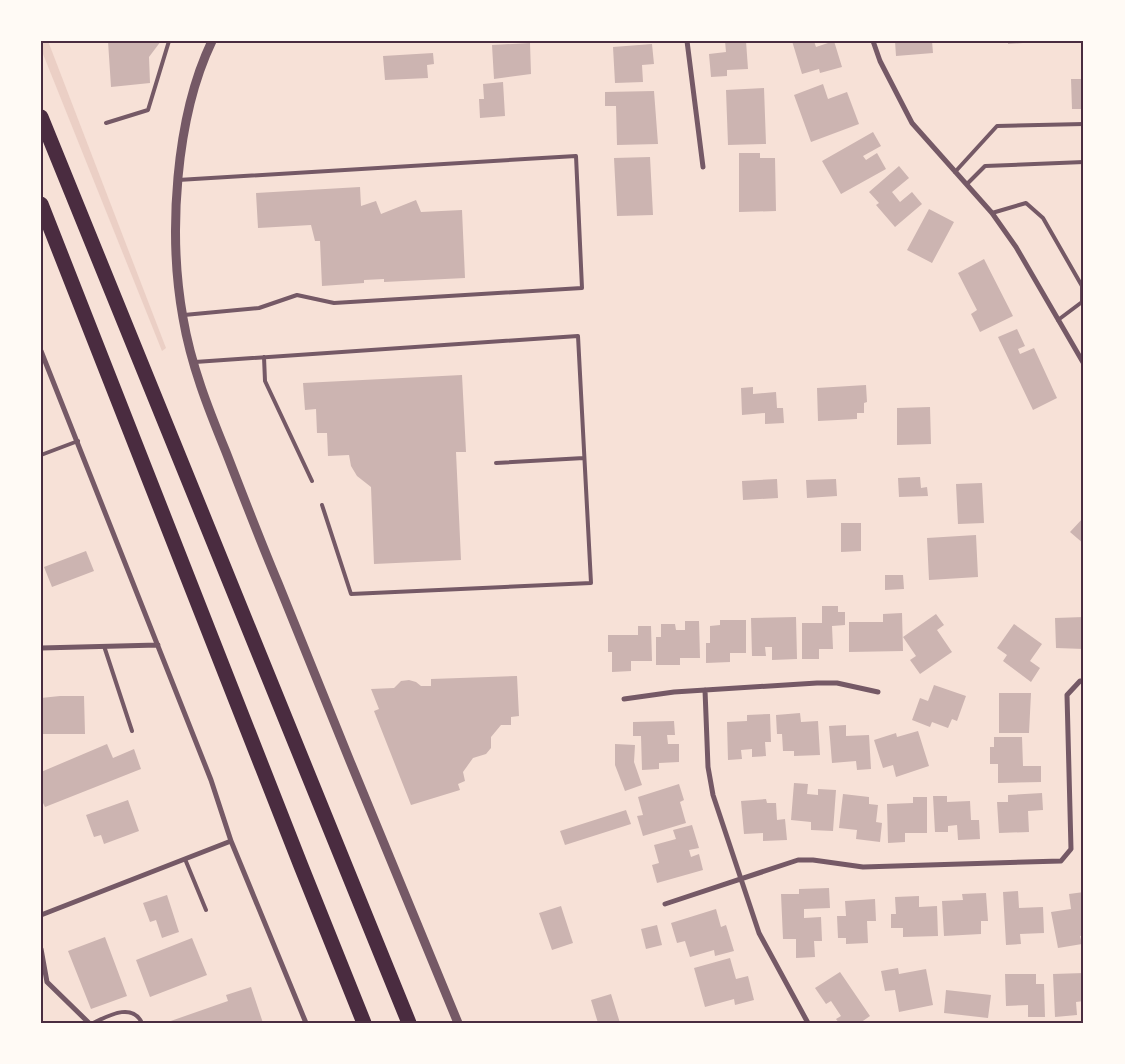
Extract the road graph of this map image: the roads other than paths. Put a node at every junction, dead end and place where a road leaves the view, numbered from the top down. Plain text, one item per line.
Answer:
1 (212, 41) edge
2 (687, 41) edge
3 (873, 41) edge
4 (169, 42) edge
5 (41, 117) edge
6 (106, 123) dead end
7 (1084, 124) edge
8 (1084, 162) edge
9 (703, 167) dead end
10 (955, 172) junction
11 (178, 180) junction
12 (967, 184) junction
13 (41, 204) edge
14 (992, 213) junction
15 (182, 316) junction
16 (1058, 320) junction
17 (41, 351) edge
18 (264, 357) junction
19 (193, 362) junction
20 (1084, 364) edge
21 (78, 442) junction
22 (41, 455) edge
23 (584, 458) junction
24 (496, 463) dead end
25 (312, 482) dead end
26 (322, 505) dead end
27 (158, 645) junction
28 (104, 646) junction
29 (41, 648) edge
30 (1084, 681) edge
31 (705, 690) junction
32 (878, 692) dead end
33 (624, 699) dead end
34 (132, 730) dead end
35 (231, 840) junction
36 (185, 858) junction
37 (740, 878) junction
38 (665, 904) dead end
39 (206, 910) dead end
40 (41, 915) edge
41 (41, 949) edge
42 (89, 1023) edge
43 (93, 1023) edge
44 (142, 1023) edge
45 (306, 1023) edge
46 (364, 1023) edge
47 (409, 1023) edge
48 (458, 1023) edge
49 (808, 1023) edge

1 - 11 street
2 - 9 street
3 - 10 street
4 - 6 lane
5 - 47 highway
7 - 10 lane
8 - 12 lane
10 - 12 street
11 - 15 street
11 - 15 lane
12 - 14 street
13 - 46 highway
14 - 16 street
14 - 16 lane
15 - 19 street
16 - 20 street
17 - 21 street
18 - 19 lane
18 - 23 lane
18 - 25 lane
19 - 48 street
21 - 22 lane
21 - 27 street
23 - 24 lane
23 - 26 lane
27 - 28 street
27 - 35 street
28 - 29 street
28 - 34 lane
30 - 37 street
31 - 32 street
31 - 33 street
31 - 37 street
35 - 36 street
35 - 45 street
36 - 39 lane
36 - 40 street
37 - 38 street
37 - 49 street
41 - 42 street
43 - 44 lane

